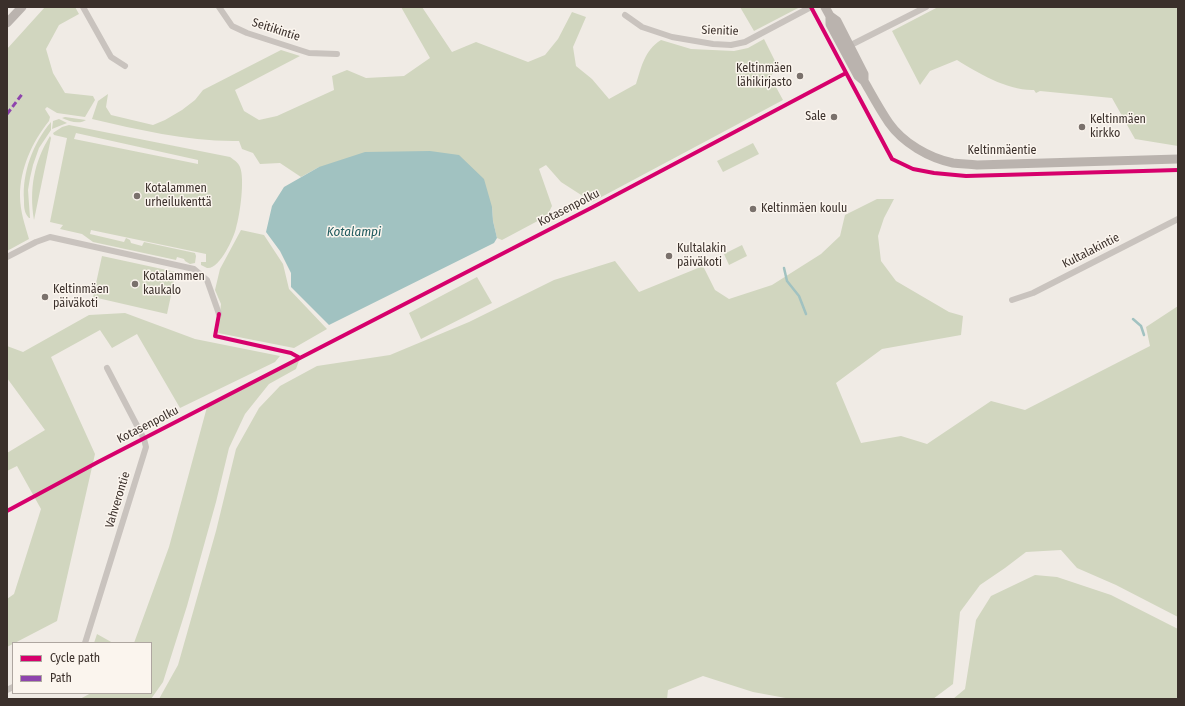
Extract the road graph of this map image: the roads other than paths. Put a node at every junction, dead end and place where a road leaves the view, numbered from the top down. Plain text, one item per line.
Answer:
1 (22, 7) edge
2 (83, 7) edge
3 (219, 7) edge
4 (811, 7) edge
5 (825, 7) edge
6 (926, 7) edge
7 (625, 15) dead end
8 (7, 23) edge
9 (847, 47) junction
10 (337, 54) dead end
11 (125, 66) dead end
12 (1178, 159) edge
13 (1178, 219) edge
14 (7, 257) edge
15 (1012, 300) dead end
16 (219, 314) dead end
17 (107, 368) dead end
18 (85, 642) edge

1 - 8 main road
2 - 11 street
3 - 10 street, Seitikintie
4 - 7 street, Sienitie
5 - 9 main road, Keltinmäentie
6 - 9 street
9 - 12 main road, Keltinmäentie
13 - 15 street, Kultalakintie
14 - 16 street
17 - 18 street, Vahverontie

